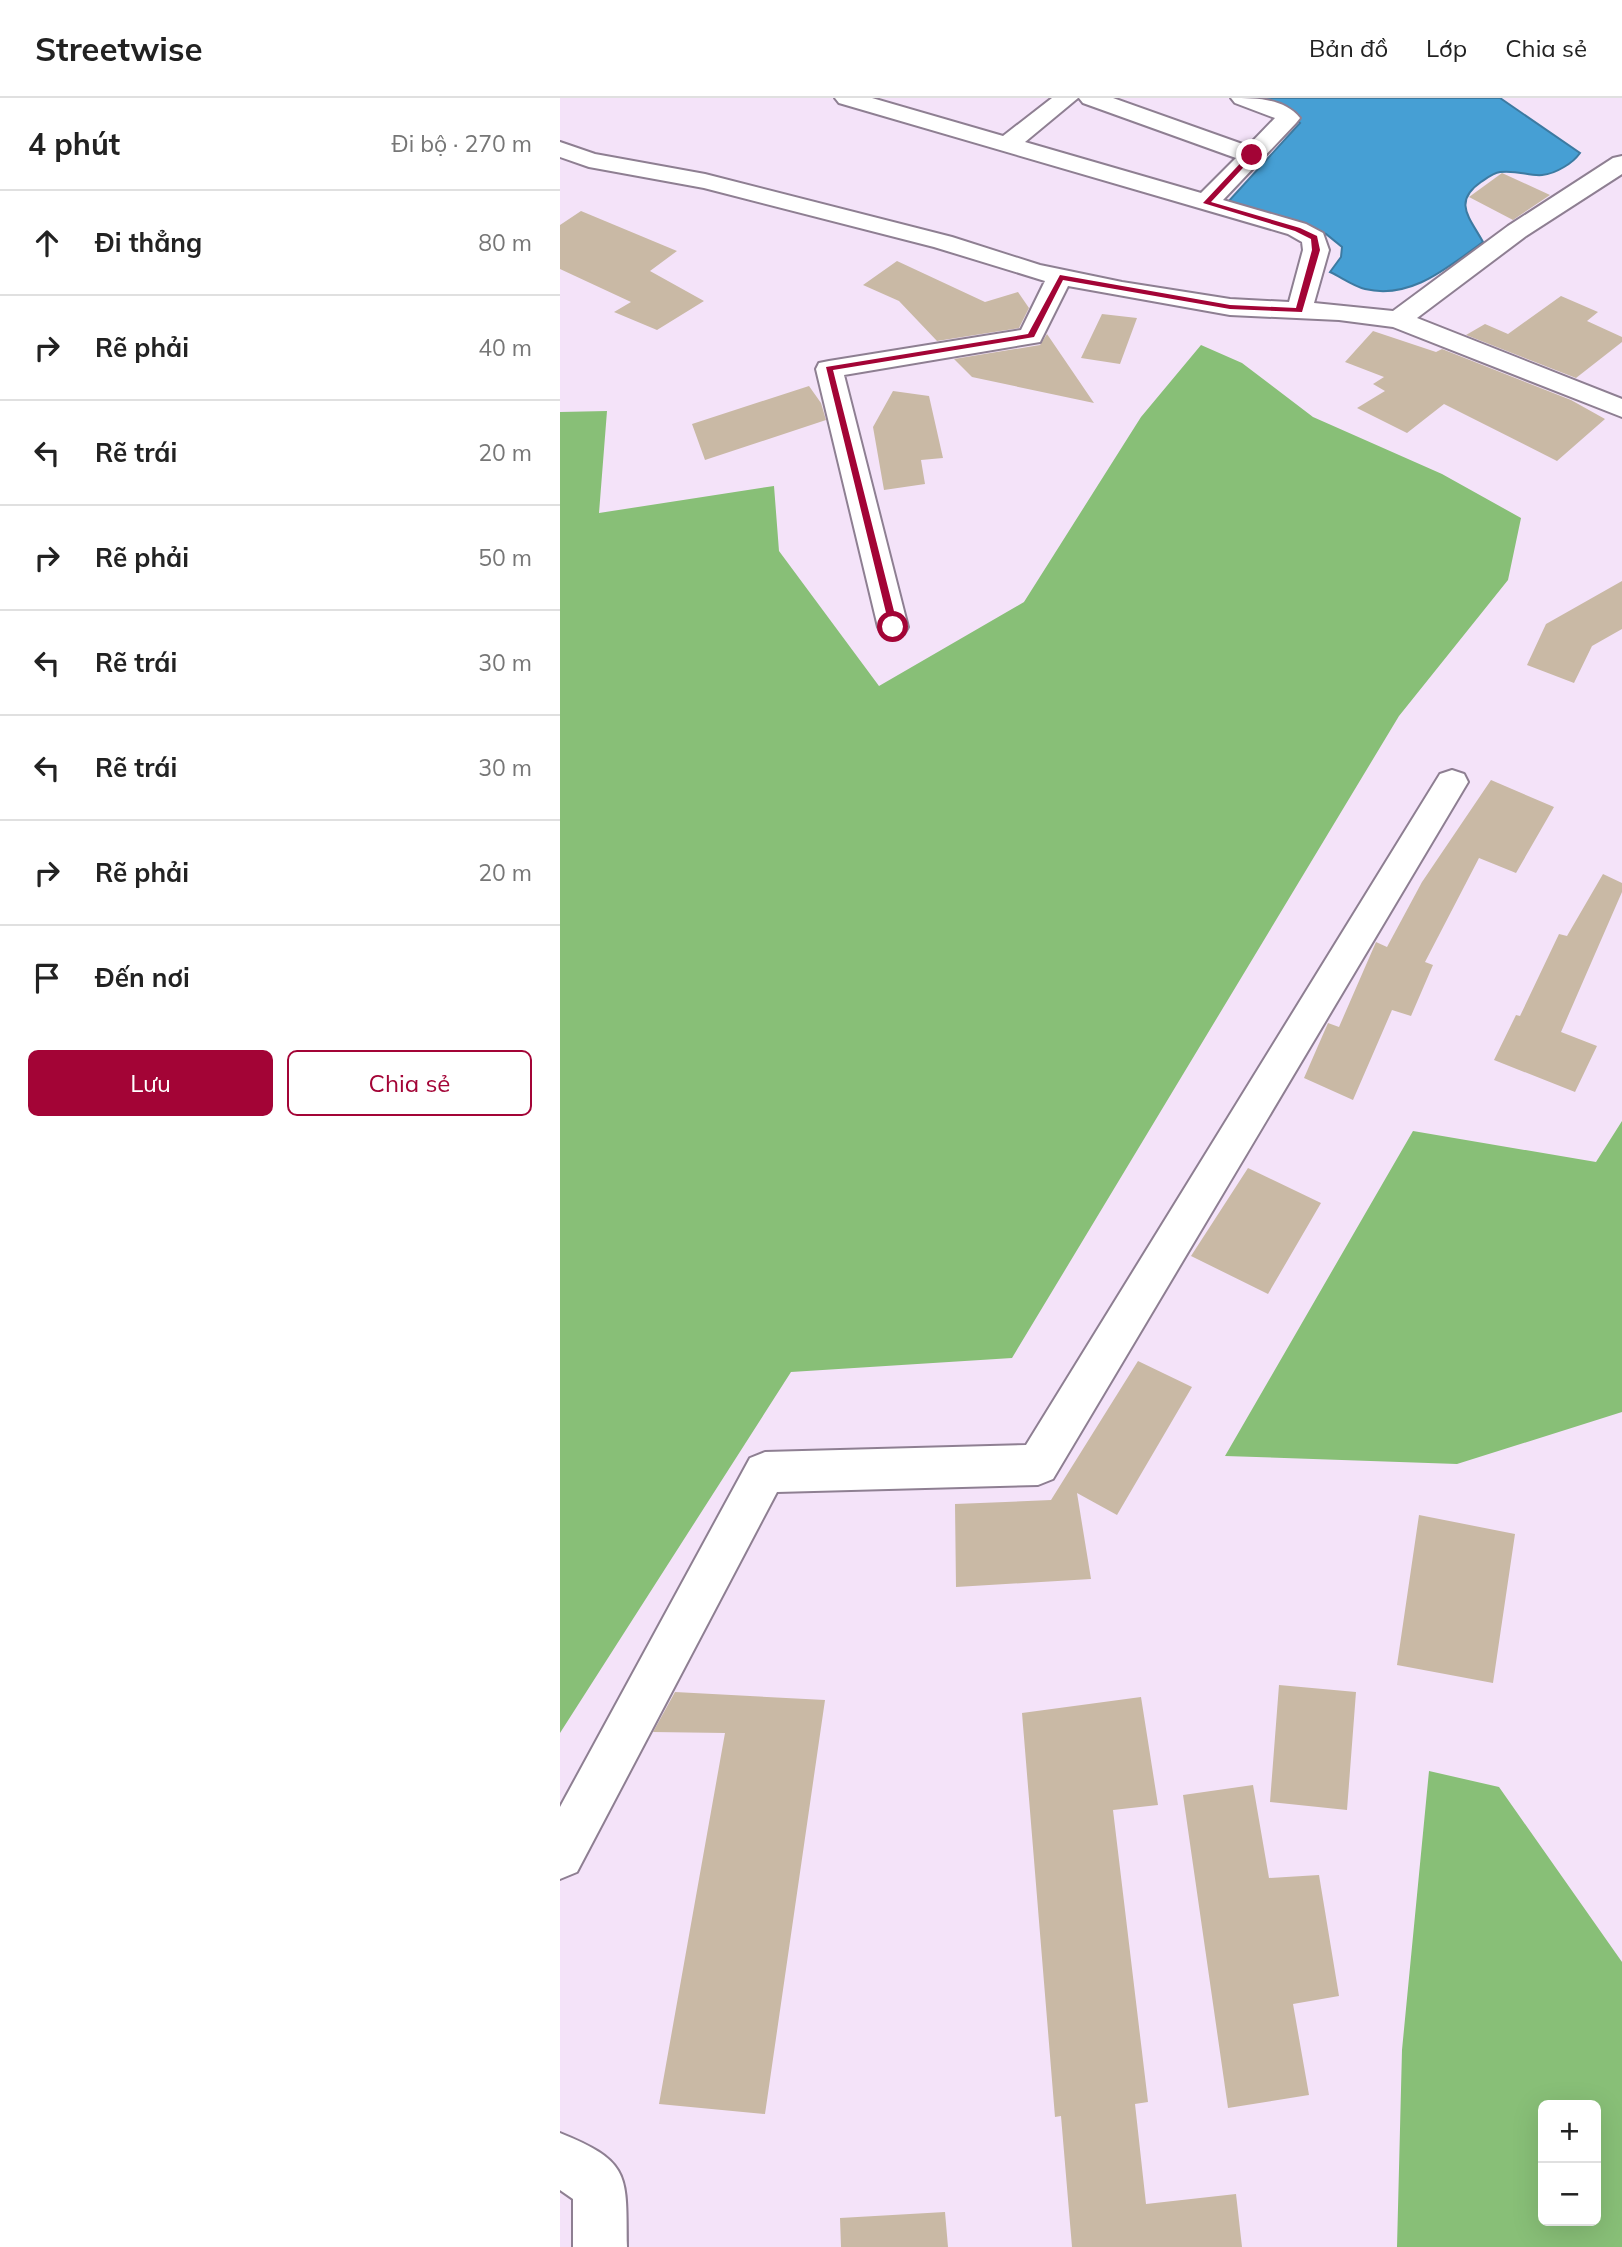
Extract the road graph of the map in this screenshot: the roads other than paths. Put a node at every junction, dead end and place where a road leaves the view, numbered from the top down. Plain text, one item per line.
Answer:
1 (847, 98) edge
2 (1066, 98) edge
3 (1091, 98) edge
4 (1243, 98) edge
5 (1007, 145) junction
6 (560, 149) edge
7 (1252, 155) junction
8 (1622, 163) edge
9 (1206, 203) junction
10 (1060, 277) junction
11 (1299, 311) junction
12 (1398, 320) junction
13 (1622, 409) edge
14 (893, 627) dead end
15 (1452, 782) dead end
16 (560, 1855) edge
17 (560, 2159) edge
18 (600, 2247) edge

1 - 5 street
2 - 5 street
3 - 7 street
4 - 7 street
5 - 9 street
6 - 10 street
7 - 9 street
8 - 12 street
9 - 11 street
10 - 11 street
10 - 14 street
11 - 12 street
12 - 13 street
15 - 16 street
17 - 18 street

